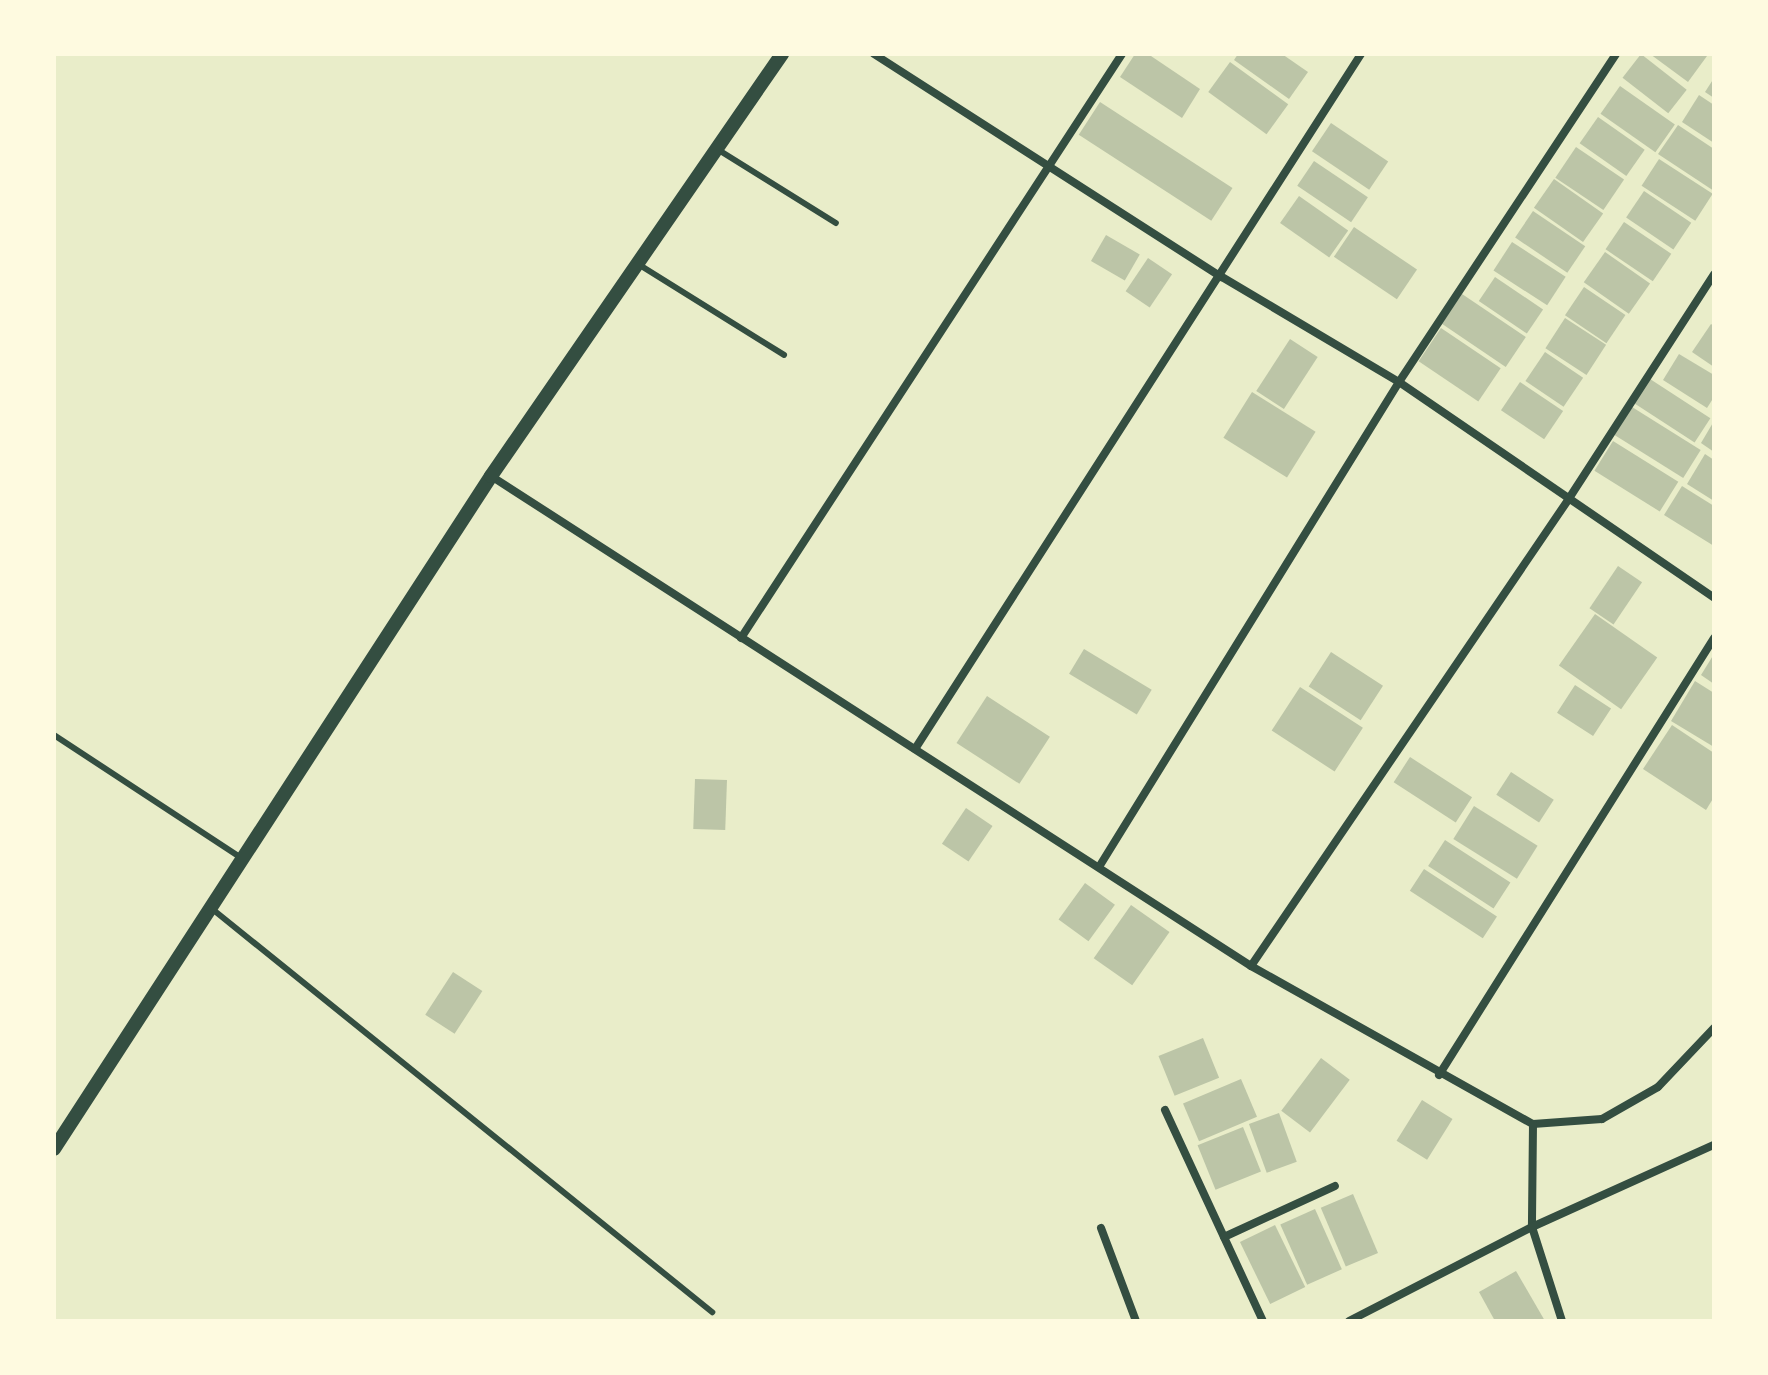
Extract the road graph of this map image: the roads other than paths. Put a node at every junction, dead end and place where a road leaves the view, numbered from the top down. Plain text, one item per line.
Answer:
1 (782, 54) edge
2 (874, 54) edge
3 (1122, 54) edge
4 (1361, 54) edge
5 (1616, 54) edge
6 (717, 149) junction
7 (1049, 164) junction
8 (836, 223) dead end
9 (637, 264) junction
10 (1714, 274) edge
11 (1222, 277) junction
12 (784, 355) dead end
13 (1399, 382) junction
14 (491, 476) junction
15 (1568, 500) junction
16 (1714, 598) edge
17 (741, 638) junction
18 (1714, 638) edge
19 (54, 735) edge
20 (915, 749) junction
21 (243, 859) junction
22 (1099, 867) junction
23 (211, 908) junction
24 (1251, 966) junction
25 (1714, 1028) edge
26 (1439, 1075) junction
27 (1165, 1110) dead end
28 (1533, 1124) junction
29 (1714, 1145) edge
30 (54, 1149) edge
31 (1335, 1186) dead end
32 (1532, 1227) junction
33 (1101, 1228) dead end
34 (1224, 1237) junction
35 (712, 1312) dead end
36 (1136, 1321) edge
37 (1263, 1321) edge
38 (1349, 1321) edge
39 (1562, 1321) edge

1 - 6 street
2 - 7 street
3 - 7 street
4 - 11 street
5 - 13 street
6 - 8 lane
6 - 9 street
7 - 11 street
7 - 17 street
9 - 12 lane
9 - 14 street
10 - 15 street
11 - 13 street
11 - 20 street
13 - 15 street
13 - 22 street
14 - 17 street
14 - 21 street
15 - 16 street
15 - 24 street
17 - 20 street
18 - 26 street
19 - 21 lane
20 - 22 street
21 - 23 street
22 - 24 street
23 - 30 street
23 - 35 lane
24 - 26 street
25 - 28 street
26 - 28 street
27 - 34 street
28 - 32 street
29 - 32 street
31 - 34 street
32 - 38 street
32 - 39 street
33 - 36 street
34 - 37 street

